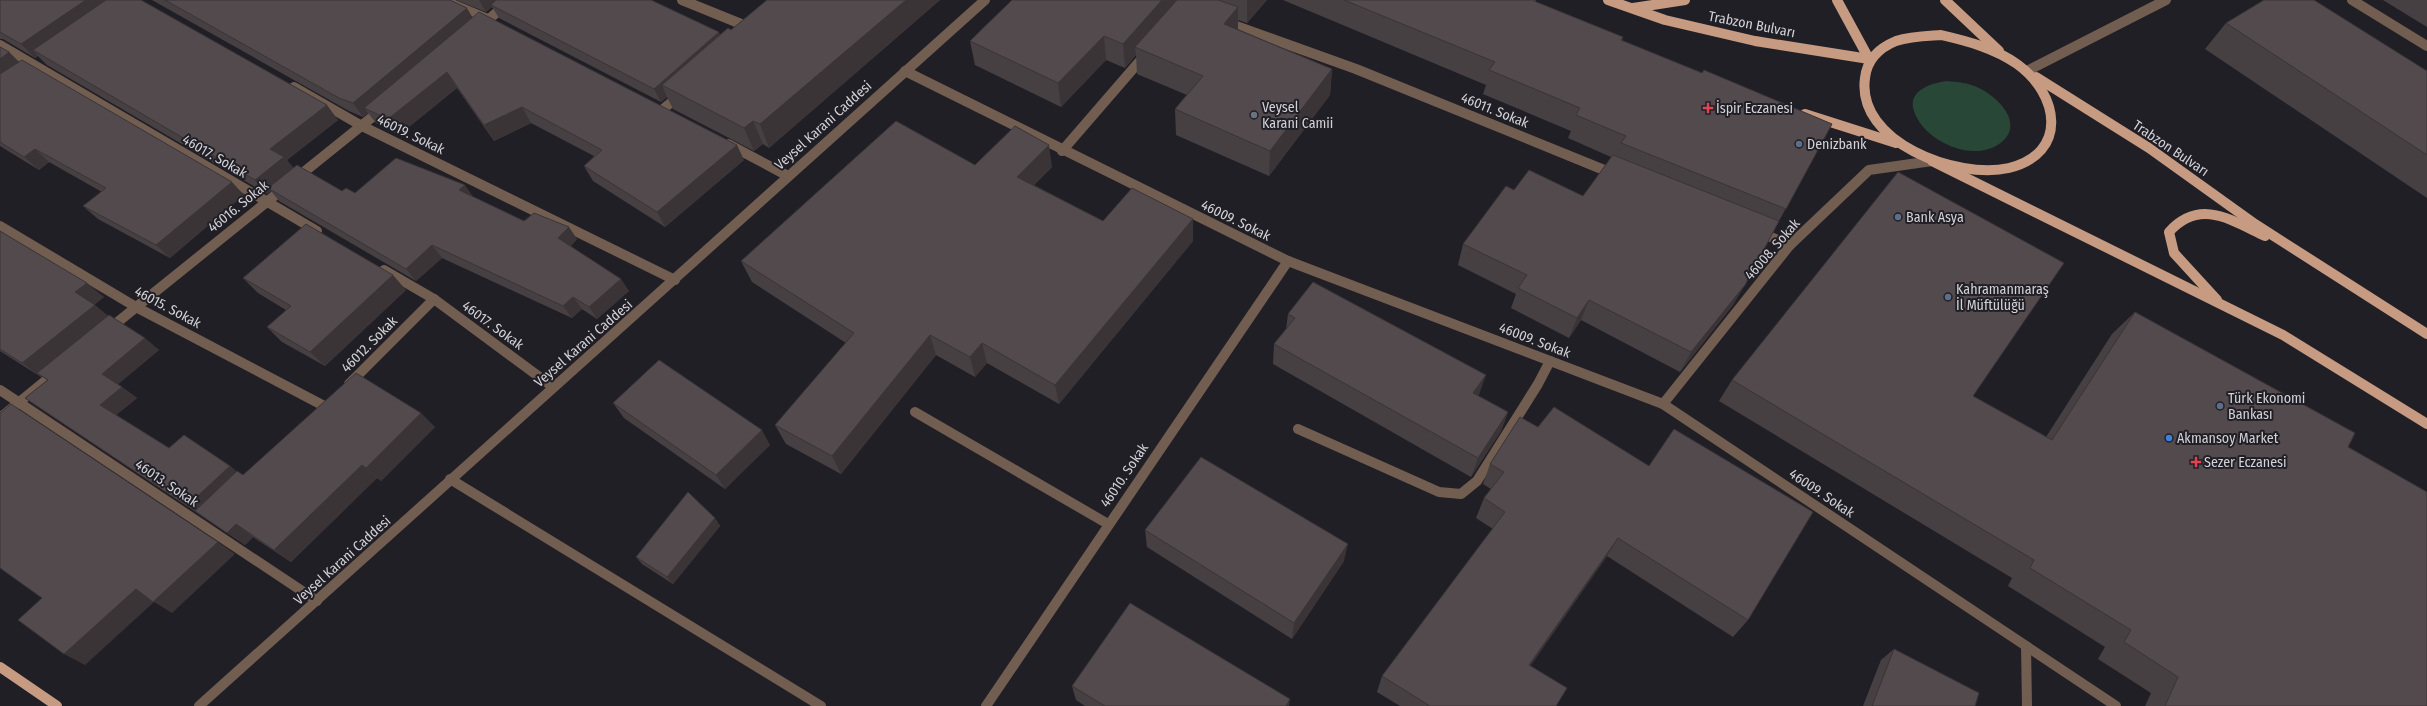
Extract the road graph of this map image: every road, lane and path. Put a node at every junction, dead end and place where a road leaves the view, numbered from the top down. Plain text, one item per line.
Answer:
1 (442, 0) edge
2 (511, 0) edge
3 (682, 0) edge
4 (984, 0) edge
5 (1608, 0) edge
6 (1685, 0) edge
7 (1838, 0) edge
8 (1945, 0) edge
9 (2166, 0) edge
10 (2352, 0) edge
11 (1631, 8) junction
12 (1215, 19) edge
13 (492, 21) junction
14 (755, 29) edge
15 (470, 35) edge
16 (0, 45) edge
17 (2427, 46) edge
18 (1149, 50) edge
19 (2003, 55) junction
20 (46, 58) edge
21 (1869, 59) junction
22 (31, 68) junction
23 (905, 71) junction
24 (2027, 71) junction
25 (286, 82) edge
26 (686, 90) edge
27 (386, 105) edge
28 (662, 110) edge
29 (1793, 110) edge
30 (362, 126) junction
31 (722, 141) edge
32 (1901, 145) junction
33 (1062, 151) junction
34 (1932, 161) junction
35 (788, 176) junction
36 (1621, 176) edge
37 (266, 202) junction
38 (0, 226) edge
39 (1746, 227) edge
40 (326, 237) edge
41 (1790, 245) junction
42 (2297, 251) junction
43 (1288, 260) junction
44 (373, 264) edge
45 (675, 280) junction
46 (434, 299) junction
47 (2221, 304) junction
48 (136, 307) junction
49 (2427, 334) edge
50 (99, 337) edge
51 (1550, 360) junction
52 (63, 367) edge
53 (554, 387) junction
54 (0, 390) edge
55 (343, 390) edge
56 (20, 402) junction
57 (1663, 404) junction
58 (915, 412) dead end
59 (315, 417) edge
60 (0, 418) edge
61 (2427, 424) edge
62 (1298, 429) dead end
63 (450, 479) junction
64 (1108, 524) junction
65 (317, 601) junction
66 (2026, 646) junction
67 (0, 667) edge
68 (57, 706) edge
69 (200, 706) edge
70 (820, 706) edge
71 (986, 706) edge
72 (2027, 706) edge
73 (2116, 706) edge

1 - 13 street
2 - 13 street
3 - 14 street
4 - 23 street, Veysel Karani Caddesi
5 - 11 main road, Trabzon Bulvarı
6 - 11 main road
7 - 21 main road
8 - 19 main road
9 - 24 street
10 - 17 street
11 - 21 main road, Trabzon Bulvarı
12 - 36 street, 46011. Sokak
13 - 15 street
16 - 22 street, 46017. Sokak
18 - 33 street
19 - 21 main road
19 - 24 main road
20 - 22 street
21 - 32 main road
22 - 37 street, 46017. Sokak
23 - 33 street, 46009. Sokak
23 - 35 street, Veysel Karani Caddesi
24 - 34 main road
24 - 42 main road, Trabzon Bulvarı
25 - 30 street, 46019. Sokak
26 - 28 street
27 - 30 street, 46016. Sokak
29 - 32 main road
30 - 37 street, 46016. Sokak
30 - 45 street, 46019. Sokak
31 - 35 street
32 - 34 main road
33 - 43 street, 46009. Sokak
34 - 41 street, 46008. Sokak
34 - 47 main road, Trabzon Bulvarı
35 - 45 street, Veysel Karani Caddesi
37 - 40 street, 46017. Sokak
37 - 48 street, 46016. Sokak
38 - 48 street, 46015. Sokak
39 - 41 street
41 - 57 street, 46008. Sokak
42 - 47 main road, Trabzon Bulvarı
42 - 49 main road, Trabzon Bulvarı
43 - 51 street, 46009. Sokak
43 - 64 street, 46010. Sokak
44 - 46 street, 46017. Sokak
45 - 53 street, Veysel Karani Caddesi
46 - 53 street, 46017. Sokak
46 - 55 street, 46012. Sokak
47 - 61 main road, Trabzon Bulvarı
48 - 50 street, 46016. Sokak
48 - 59 street, 46015. Sokak
51 - 57 street, 46009. Sokak
51 - 62 street
52 - 56 street
53 - 63 street, Veysel Karani Caddesi
54 - 56 street, 46013. Sokak
56 - 60 street
56 - 65 street, 46013. Sokak
57 - 66 street, 46009. Sokak
58 - 64 street
63 - 65 street, Veysel Karani Caddesi
63 - 70 street
64 - 71 street, 46010. Sokak
65 - 69 street, Veysel Karani Caddesi
66 - 72 street
66 - 73 street, 46009. Sokak
67 - 68 main road

